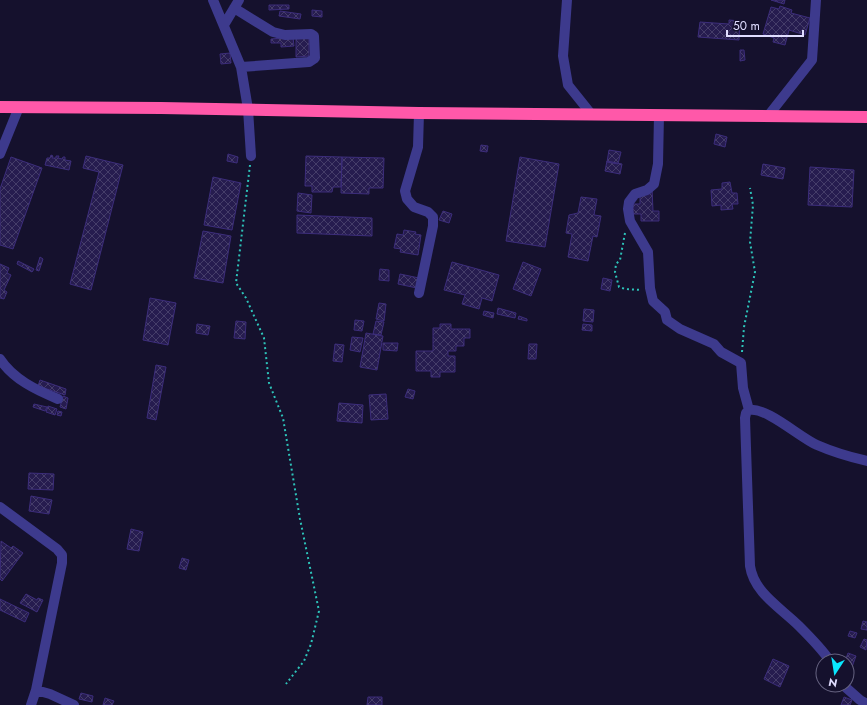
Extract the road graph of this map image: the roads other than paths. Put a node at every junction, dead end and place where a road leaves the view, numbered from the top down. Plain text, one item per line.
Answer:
1 (213, 0) edge
2 (568, 0) edge
3 (816, 0) edge
4 (236, 4) edge
5 (224, 25) junction
6 (241, 67) junction
7 (0, 107) edge
8 (19, 107) junction
9 (248, 109) junction
10 (419, 113) junction
11 (592, 115) junction
12 (659, 115) junction
13 (768, 116) junction
14 (867, 116) edge
15 (0, 154) edge
16 (251, 156) road end
17 (419, 294) dead end
18 (0, 359) edge
19 (58, 399) dead end
20 (749, 410) junction
21 (867, 462) edge
22 (0, 507) edge
23 (823, 653) edge
24 (36, 690) junction
25 (852, 693) edge
26 (867, 704) edge
27 (31, 705) edge
28 (74, 705) edge

1 - 5 street
2 - 11 street
3 - 13 street
4 - 5 street
4 - 6 street
5 - 6 street
6 - 9 street
7 - 8 highway
8 - 9 highway
8 - 15 street
9 - 10 highway
9 - 16 street
10 - 11 highway
10 - 17 street
11 - 12 highway
12 - 13 highway
12 - 20 street
13 - 14 highway
18 - 19 street
20 - 21 street
20 - 23 street
22 - 24 street
24 - 27 street
24 - 28 street
25 - 26 street

